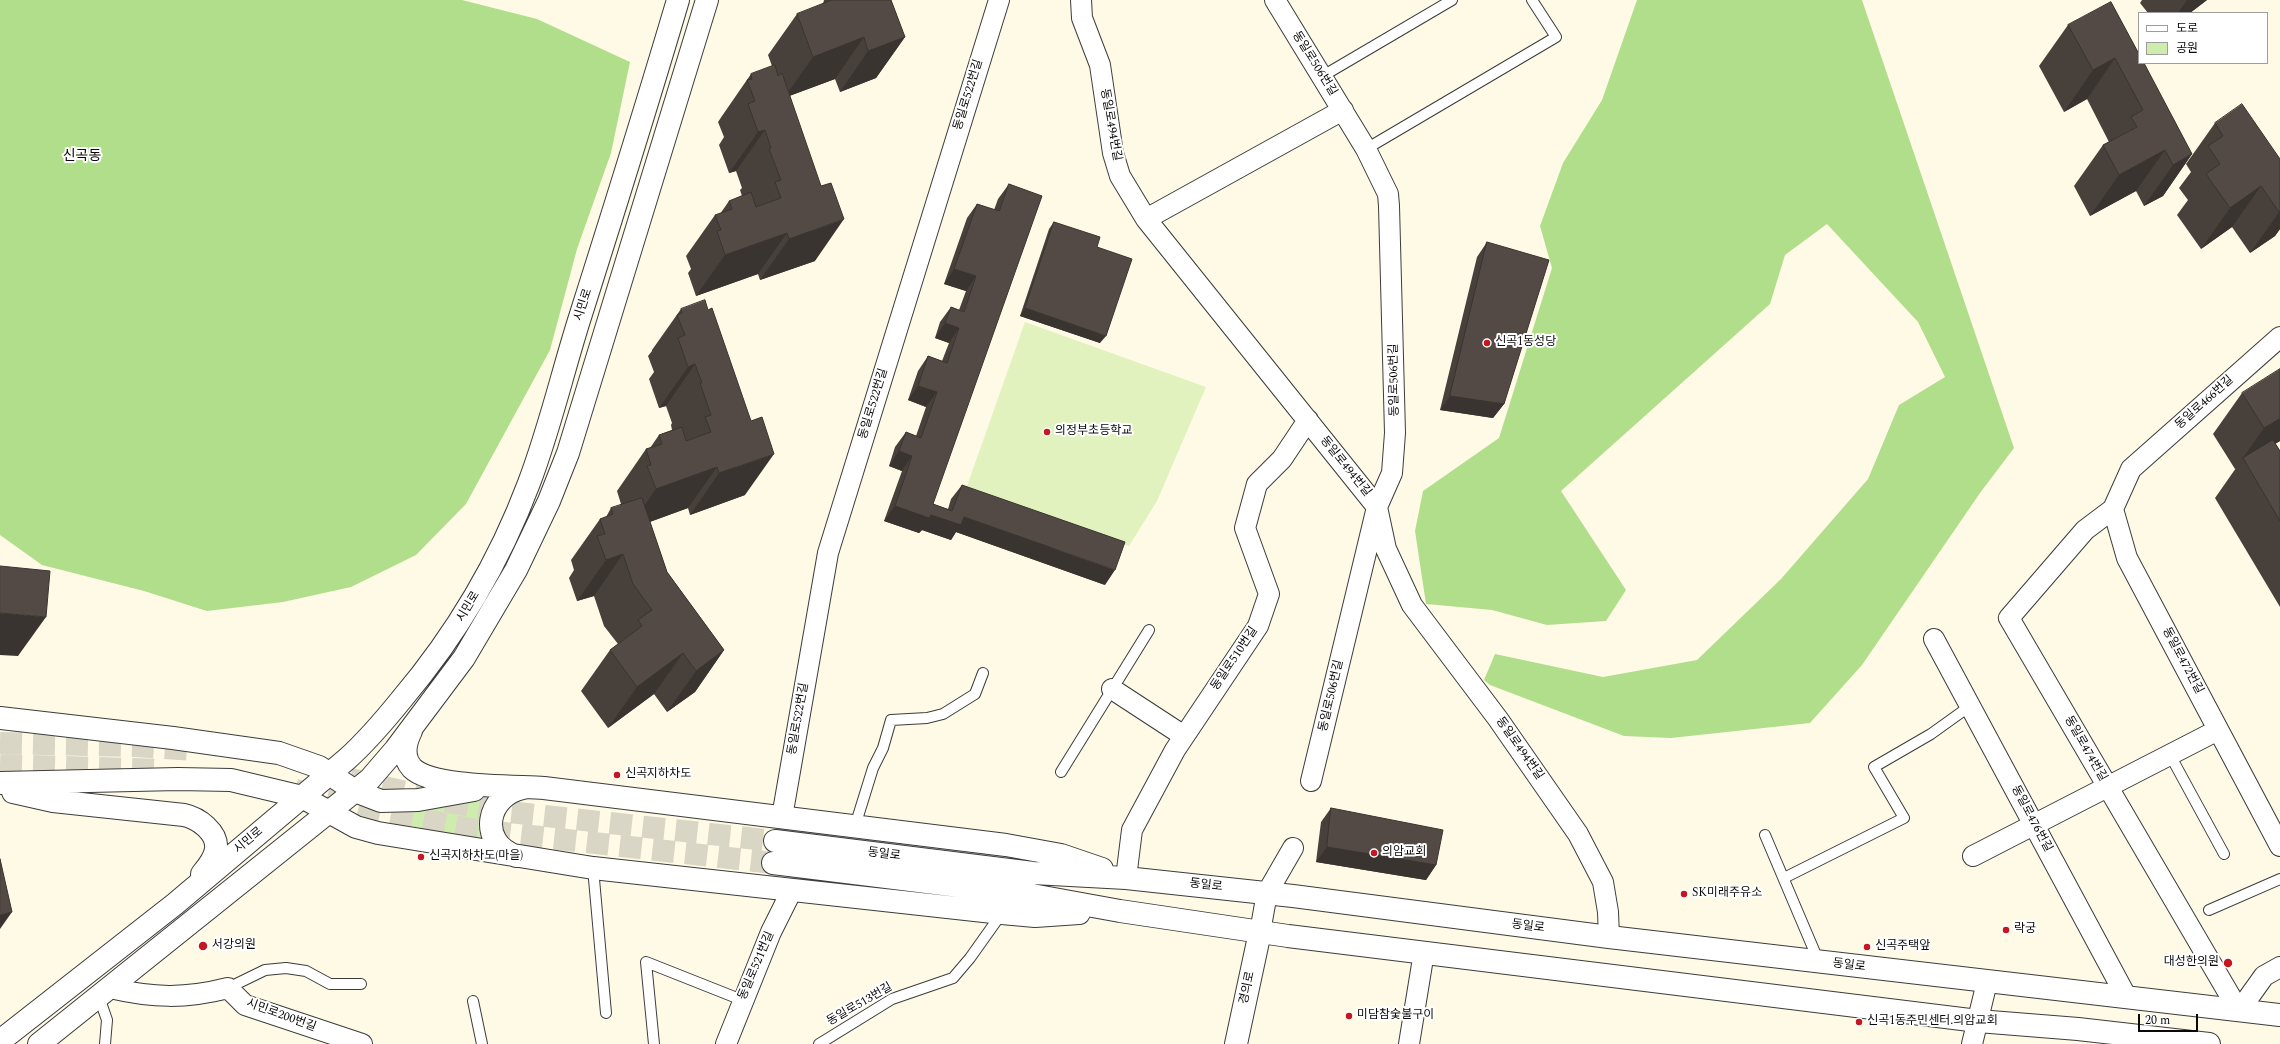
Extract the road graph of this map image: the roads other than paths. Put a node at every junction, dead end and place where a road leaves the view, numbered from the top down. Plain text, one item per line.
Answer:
1 (678, 0) edge
2 (707, 0) edge
3 (999, 0) edge
4 (1081, 0) edge
5 (1275, 0) edge
6 (1452, 0) edge
7 (1532, 0) edge
8 (1320, 77) junction
9 (1343, 110) junction
10 (1366, 149) junction
11 (1146, 219) junction
12 (2280, 337) edge
13 (1308, 420) junction
14 (1377, 507) junction
15 (2114, 509) junction
16 (1149, 630) dead end
17 (1934, 639) dead end
18 (984, 673) dead end
19 (1112, 689) junction
20 (1970, 706) junction
21 (422, 715) junction
22 (0, 718) edge
23 (2218, 730) junction
24 (1184, 736) junction
25 (2170, 755) junction
26 (1061, 772) dead end
27 (330, 774) junction
28 (1312, 781) dead end
29 (0, 783) edge
30 (499, 786) junction
31 (527, 787) junction
32 (2107, 787) junction
33 (0, 790) edge
34 (355, 791) junction
35 (302, 797) junction
36 (329, 811) junction
37 (782, 817) junction
38 (2034, 824) junction
39 (855, 826) junction
40 (1765, 836) dead end
41 (775, 841) tunnel mouth
42 (2280, 846) edge
43 (1293, 848) dead end
44 (2224, 854) dead end
45 (1973, 856) dead end
46 (518, 857) junction
47 (772, 863) tunnel mouth
48 (593, 868) junction
49 (1126, 878) junction
50 (1784, 878) junction
51 (2280, 879) edge
52 (792, 890) junction
53 (1267, 893) junction
54 (175, 904) junction
55 (2209, 910) dead end
56 (1120, 912) junction
57 (1002, 914) junction
58 (1260, 932) junction
59 (1609, 937) junction
60 (1424, 952) junction
61 (1819, 962) junction
62 (2280, 967) edge
63 (1987, 982) junction
64 (361, 984) dead end
65 (228, 988) junction
66 (104, 992) junction
67 (2127, 998) junction
68 (742, 1000) junction
69 (473, 1001) dead end
70 (2239, 1011) junction
71 (606, 1013) dead end
72 (2280, 1015) edge
73 (1978, 1021) junction
74 (0, 1041) edge
75 (39, 1044) edge
76 (105, 1044) edge
77 (362, 1044) edge
78 (482, 1044) edge
79 (654, 1044) edge
80 (726, 1044) edge
81 (819, 1044) edge
82 (1236, 1044) edge
83 (1409, 1044) edge
84 (1972, 1044) edge
85 (2209, 1044) edge

1 - 27 street, 시민로
2 - 21 street, 시민로
3 - 37 street, 동일로522번길
4 - 11 street, 동일로494번길
5 - 8 street, 동일로506번길
6 - 8 lane
7 - 10 lane
8 - 9 street, 동일로506번길
9 - 10 street, 동일로506번길
9 - 11 street
10 - 14 street, 동일로506번길
11 - 13 street, 동일로494번길
12 - 15 street, 동일로466번길
13 - 14 street, 동일로494번길
13 - 24 street, 동일로510번길
14 - 28 street, 동일로506번길
14 - 59 street, 동일로494번길
15 - 23 street, 동일로472번길
15 - 32 street, 동일로474번길
16 - 19 lane
17 - 20 street, 동일로476번길
18 - 39 lane
19 - 24 street
19 - 26 lane
20 - 38 street, 동일로476번길
20 - 50 lane
21 - 30 street
21 - 34 street, 시민로
22 - 27 street
23 - 25 street
23 - 42 street, 동일로472번길
24 - 49 street, 동일로510번길
25 - 32 street
25 - 44 lane
27 - 34 street
27 - 35 street, 시민로
29 - 35 street
30 - 31 street
30 - 34 street
31 - 37 street
31 - 46 street
32 - 38 street
32 - 70 street, 동일로474번길
33 - 54 street
34 - 36 street, 시민로
35 - 36 street
35 - 54 street, 시민로
36 - 46 street
36 - 66 street, 시민로
37 - 39 street
38 - 45 street
38 - 67 street, 동일로476번길
39 - 49 street
40 - 50 lane
41 - 49 street, 동일로
43 - 53 street
46 - 48 street
47 - 56 street, 동일로
48 - 52 street
48 - 71 lane
49 - 53 street, 동일로
50 - 61 lane
51 - 55 lane
52 - 57 street
52 - 68 street, 동일로521번길
53 - 58 street
53 - 59 street, 동일로
54 - 74 street, 시민로
56 - 57 street
56 - 58 street, 동일로
57 - 81 lane, 동일로513번길
58 - 60 street, 동일로
58 - 82 street, 경의로
59 - 61 street, 동일로
60 - 73 street, 동일로
60 - 83 street
61 - 63 street, 동일로
62 - 70 street
63 - 67 street, 동일로
63 - 73 street
64 - 65 lane
65 - 66 street
65 - 77 street, 시민로200번길
66 - 75 street, 시민로
66 - 76 lane
67 - 70 street, 동일로
68 - 79 lane
68 - 80 street, 동일로521번길
69 - 78 lane
70 - 72 street, 동일로
73 - 84 street
73 - 85 street, 동일로

